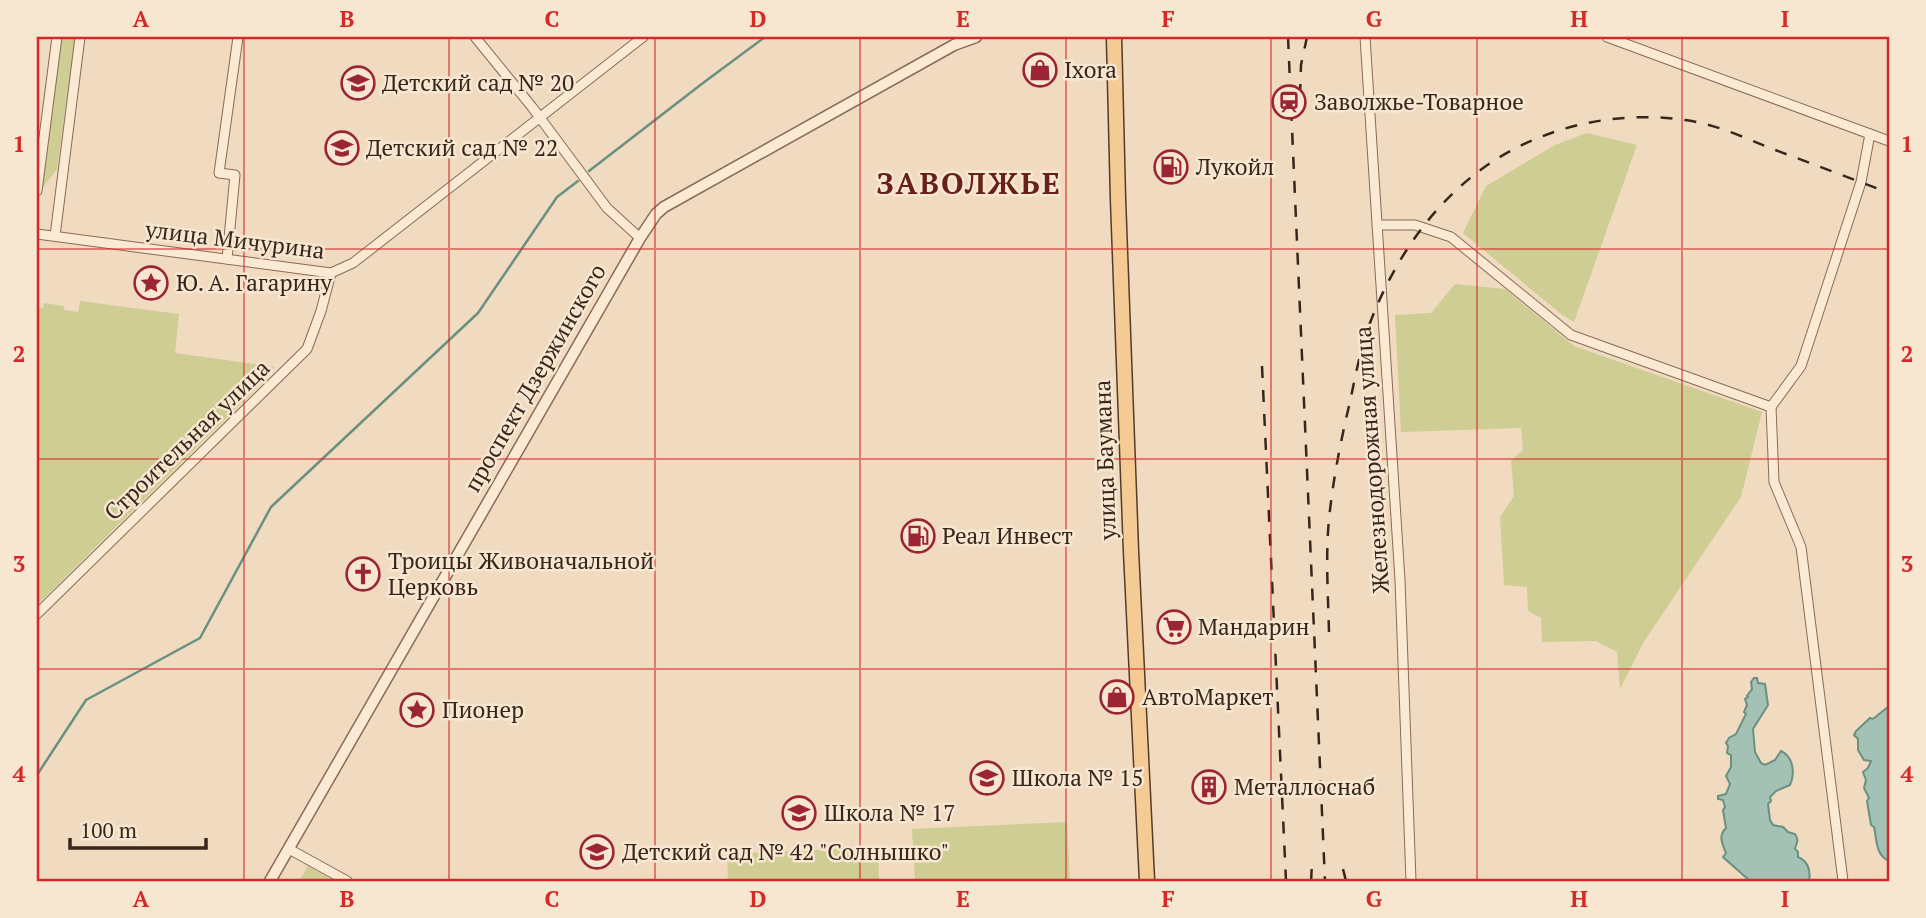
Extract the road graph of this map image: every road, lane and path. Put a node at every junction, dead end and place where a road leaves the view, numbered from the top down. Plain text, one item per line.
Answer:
1 (57, 37) edge
2 (80, 37) edge
3 (238, 37) edge
4 (475, 37) edge
5 (643, 37) edge
6 (975, 37) edge
7 (1115, 37) edge
8 (1364, 37) edge
9 (1607, 37) edge
10 (540, 117) junction
11 (1870, 134) junction
12 (1889, 141) edge
13 (37, 191) edge
14 (1377, 225) junction
15 (37, 233) edge
16 (55, 236) junction
17 (640, 238) junction
18 (227, 258) junction
19 (331, 273) junction
20 (1771, 407) junction
21 (37, 614) edge
22 (289, 849) junction
23 (270, 881) edge
24 (347, 881) edge
25 (1147, 881) edge
26 (1411, 881) edge
27 (1843, 881) edge

1 - 13 street
2 - 16 street
3 - 18 street
4 - 10 street
5 - 10 street, улица Мичурина
6 - 17 street, проспект Дзержинского
7 - 25 main road, улица Баумана
8 - 14 street, Железнодорожная улица
9 - 11 street
10 - 17 street
10 - 19 street, улица Мичурина
11 - 12 street
11 - 20 street
14 - 20 street
14 - 26 street, Железнодорожная улица
15 - 16 street, улица Мичурина
16 - 18 street, улица Мичурина
17 - 22 street, проспект Дзержинского
18 - 19 street, улица Мичурина
19 - 21 street, Строительная улица
20 - 27 street
22 - 23 street, проспект Дзержинского
22 - 24 street

